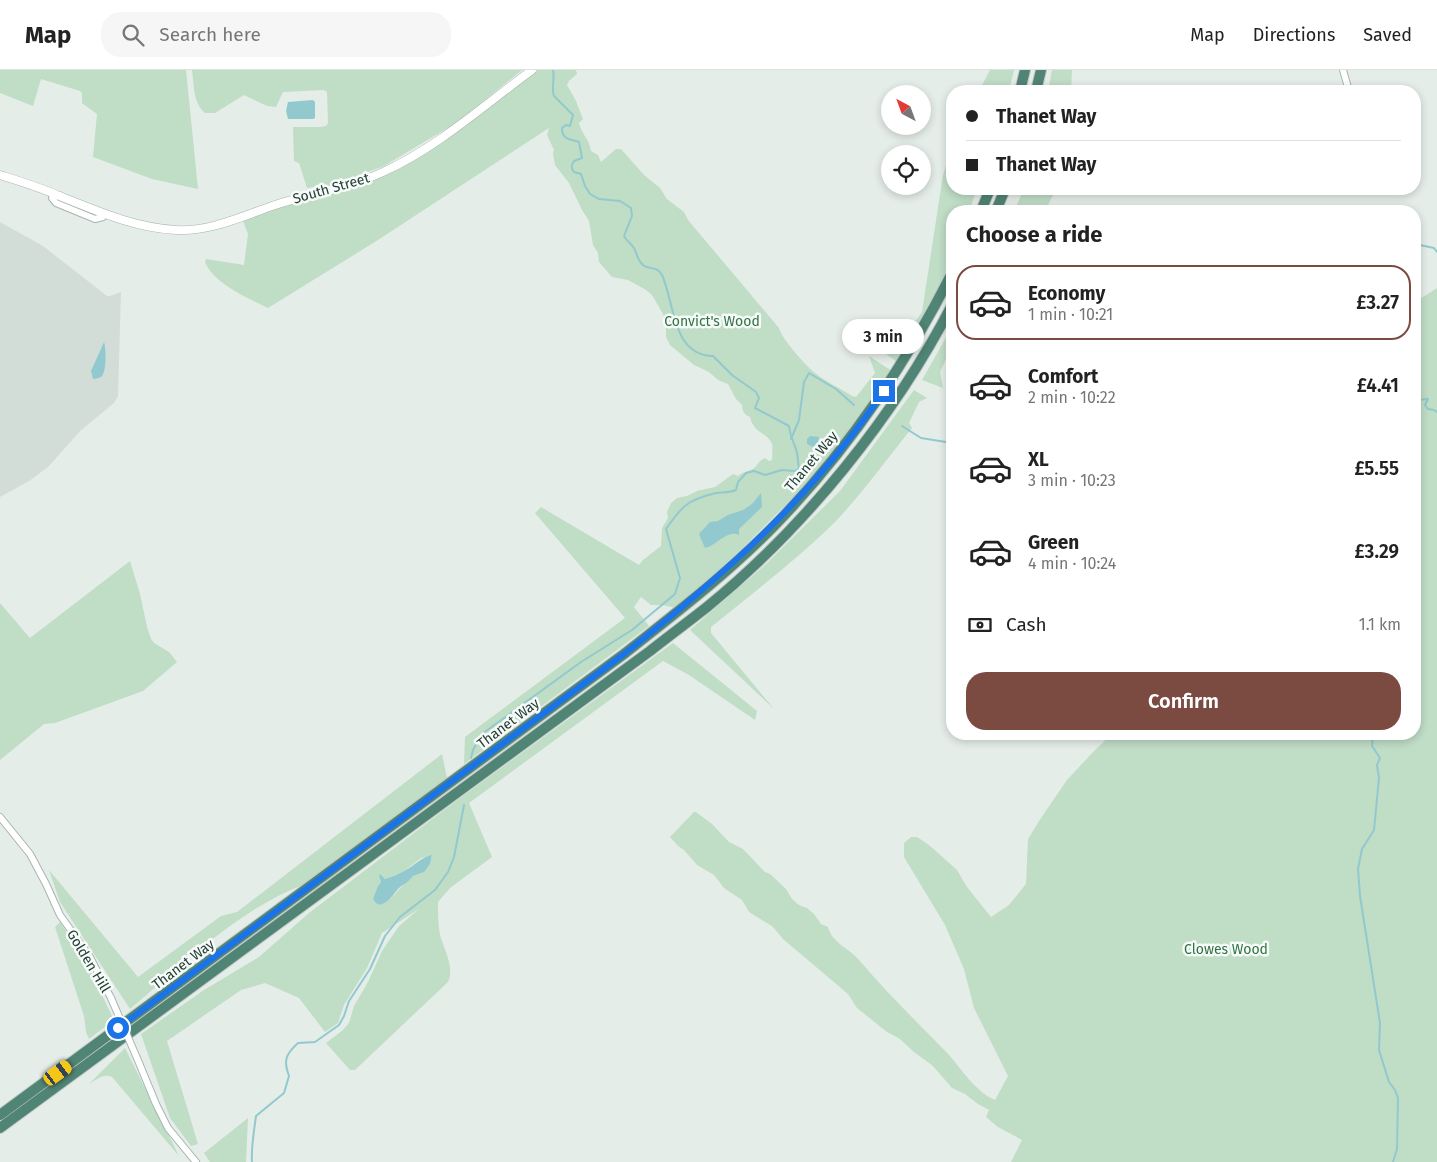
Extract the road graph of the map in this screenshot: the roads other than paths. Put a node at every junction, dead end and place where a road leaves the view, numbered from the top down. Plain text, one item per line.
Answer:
1 (532, 70) edge
2 (1025, 70) edge
3 (1041, 70) edge
4 (1343, 70) edge
5 (1021, 85) edge
6 (1037, 85) edge
7 (1347, 85) edge
8 (0, 175) edge
9 (946, 285) edge
10 (946, 317) edge
11 (0, 817) edge
12 (0, 1115) edge
13 (0, 1128) edge
14 (196, 1162) edge

1 - 8 street, South Street
2 - 5 highway
3 - 6 highway
4 - 7 street
9 - 12 highway, Thanet Way
10 - 13 highway, Thanet Way
11 - 14 street, Golden Hill, bridge

